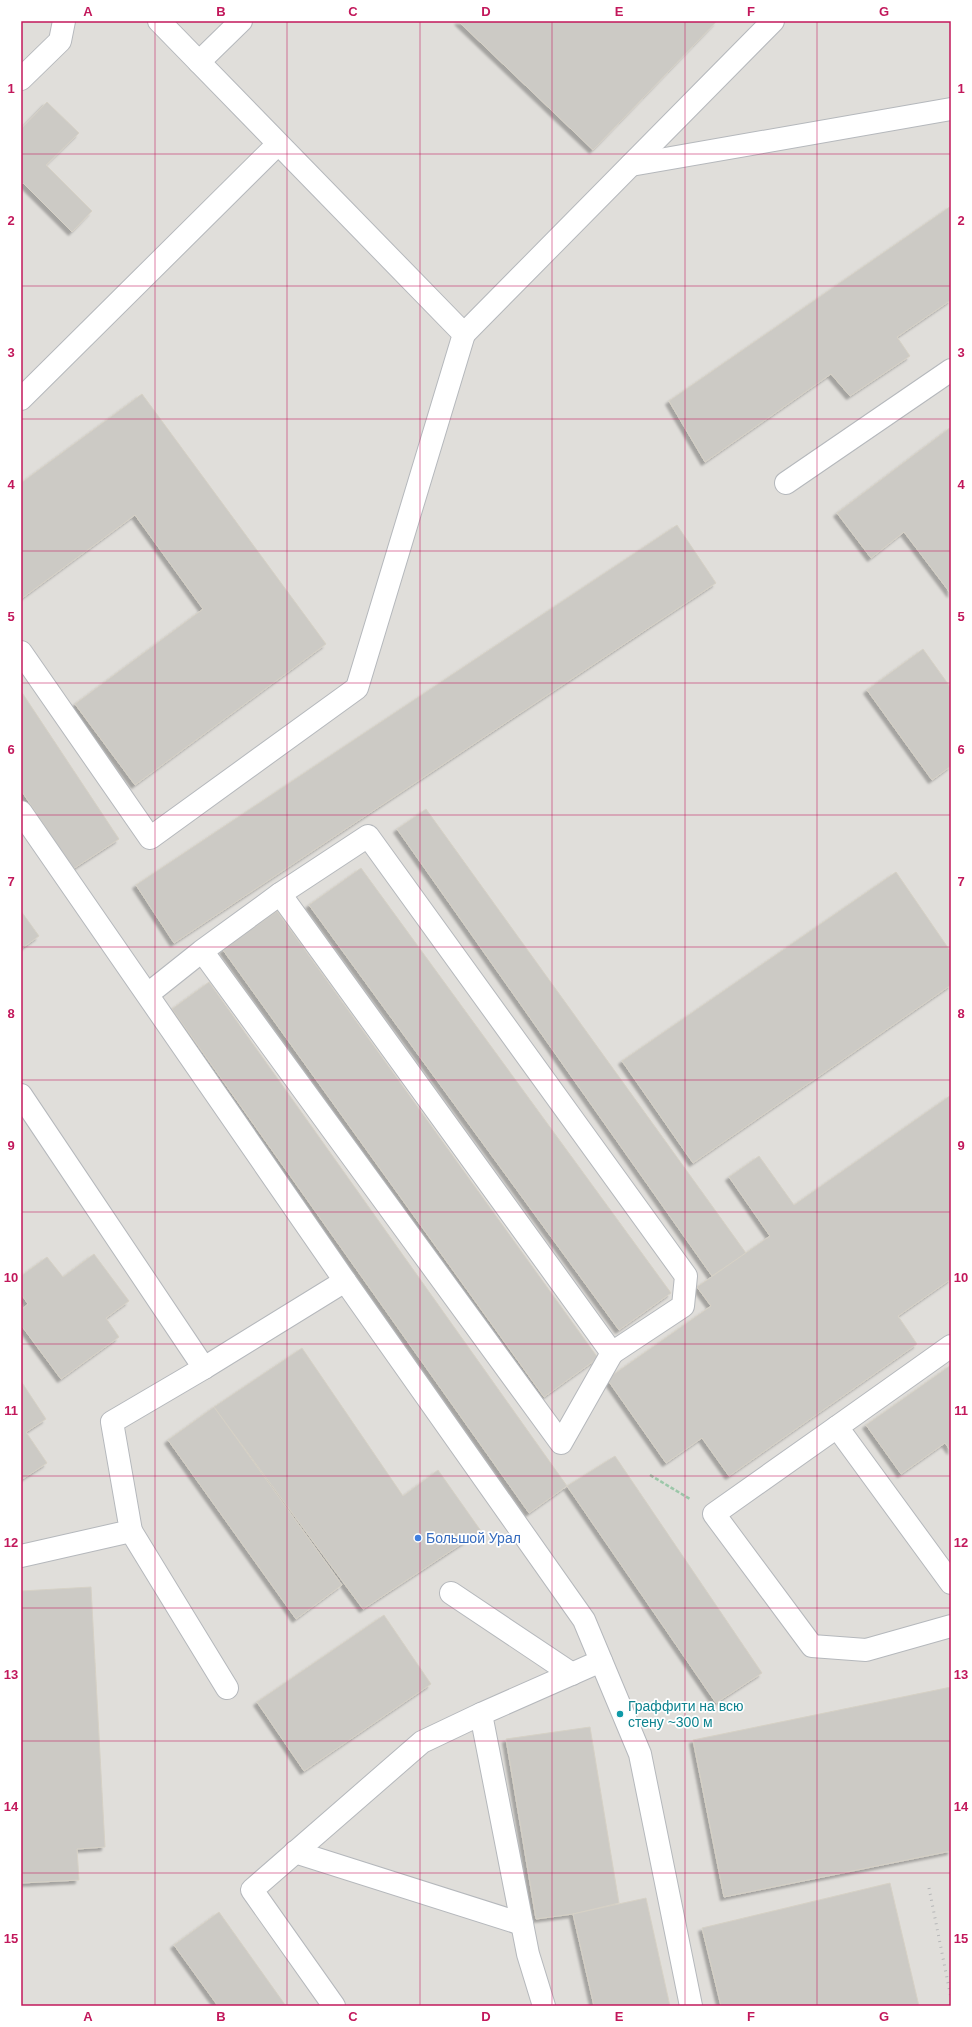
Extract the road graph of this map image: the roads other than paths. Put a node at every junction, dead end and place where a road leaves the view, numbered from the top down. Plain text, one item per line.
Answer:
1 (64, 21) edge
2 (159, 21) edge
3 (241, 21) edge
4 (773, 21) edge
5 (199, 62) junction
6 (21, 79) edge
7 (951, 109) edge
8 (278, 144) junction
9 (631, 165) junction
10 (464, 334) junction
11 (951, 370) edge
12 (21, 399) edge
13 (786, 483) dead end
14 (21, 652) edge
15 (21, 812) edge
16 (280, 894) junction
17 (202, 951) junction
18 (148, 994) junction
19 (21, 1095) edge
20 (345, 1281) junction
21 (951, 1346) edge
22 (612, 1353) junction
23 (204, 1368) junction
24 (837, 1427) junction
25 (131, 1531) junction
26 (21, 1556) edge
27 (951, 1583) edge
28 (451, 1593) dead end
29 (951, 1626) edge
30 (601, 1661) junction
31 (572, 1674) junction
32 (227, 1688) dead end
33 (481, 1714) junction
34 (295, 1852) junction
35 (522, 1924) junction
36 (334, 2006) edge
37 (544, 2006) edge
38 (692, 2006) edge

1 - 6 lane
2 - 5 lane
3 - 5 lane
4 - 9 lane
5 - 8 lane
7 - 9 lane
8 - 10 lane
8 - 12 lane
9 - 10 lane
10 - 14 lane
11 - 13 lane
15 - 18 lane
16 - 17 lane
16 - 22 lane
16 - 22 lane
17 - 18 lane
17 - 22 lane
18 - 20 lane
19 - 23 lane
20 - 23 lane
20 - 30 lane
21 - 24 lane
23 - 25 lane
24 - 27 lane
24 - 29 lane
25 - 26 lane
25 - 32 lane
28 - 31 lane
30 - 31 lane
30 - 38 lane
31 - 33 lane
33 - 34 lane
33 - 35 lane
34 - 35 lane
34 - 36 lane
35 - 37 lane

